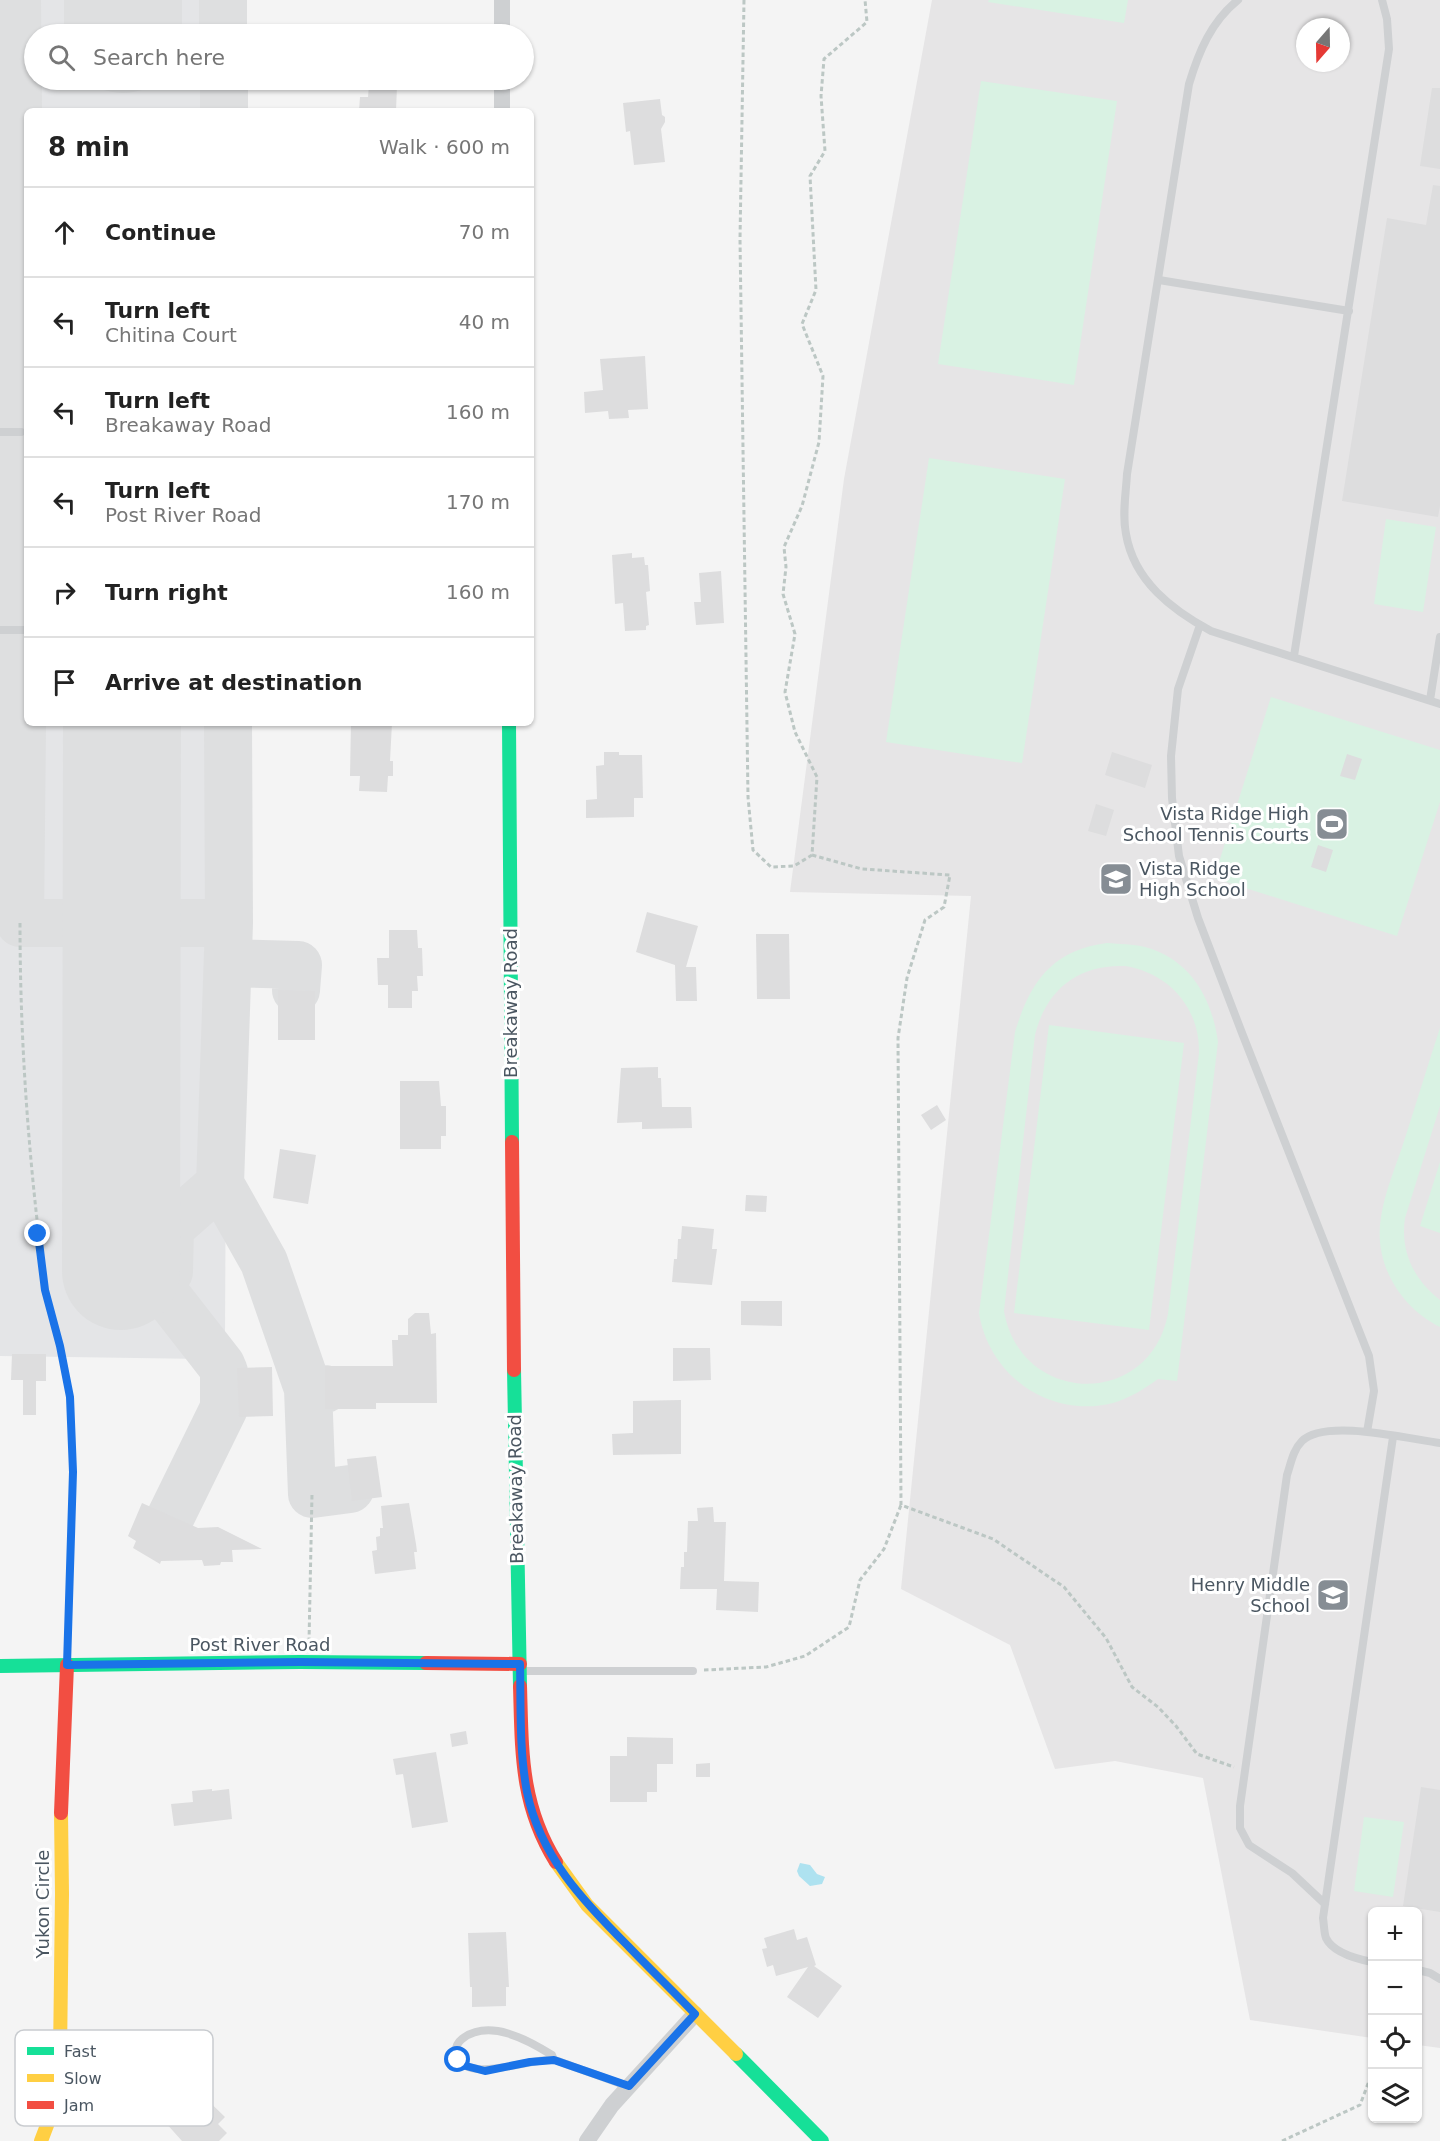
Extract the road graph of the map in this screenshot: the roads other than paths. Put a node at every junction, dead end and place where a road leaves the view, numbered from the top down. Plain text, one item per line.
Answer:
1 (502, 0) edge
2 (1238, 0) edge
3 (1382, 0) edge
4 (502, 24) edge
5 (502, 90) edge
6 (502, 108) edge
7 (1159, 280) junction
8 (1349, 311) junction
9 (0, 432) edge
10 (21, 432) dead end
11 (1200, 625) junction
12 (0, 630) edge
13 (23, 630) dead end
14 (1440, 636) edge
15 (1294, 657) junction
16 (1430, 700) junction
17 (1440, 704) edge
18 (509, 726) edge
19 (1367, 1432) junction
20 (1393, 1437) junction
21 (1440, 1443) edge
22 (67, 1665) junction
23 (0, 1666) edge
24 (520, 1668) junction
25 (693, 1671) road end
26 (1325, 1904) junction
27 (1368, 1961) edge
28 (1422, 1972) edge
29 (1440, 1979) edge
30 (695, 2014) junction
31 (60, 2030) edge
32 (554, 2060) junction
33 (629, 2086) junction
34 (47, 2126) edge
35 (41, 2141) edge
36 (587, 2141) edge
37 (822, 2141) edge

1 - 4 street
2 - 7 lane
3 - 8 lane
5 - 6 street
7 - 8 lane
7 - 11 lane
8 - 15 lane
9 - 10 lane
11 - 15 lane
11 - 19 lane
12 - 13 lane
14 - 16 lane
15 - 16 lane
16 - 17 lane
18 - 24 street, Breakaway Road
19 - 20 lane
19 - 26 lane
20 - 21 lane
20 - 26 lane
22 - 23 street, Post River Road
22 - 24 street, Post River Road
22 - 31 street, Yukon Circle
24 - 25 lane
24 - 30 street, Breakaway Road
26 - 27 lane
28 - 29 lane
30 - 33 street
30 - 37 street, Breakaway Road
32 - 32 lane
32 - 33 lane
33 - 36 street
34 - 35 street, Yukon Circle

